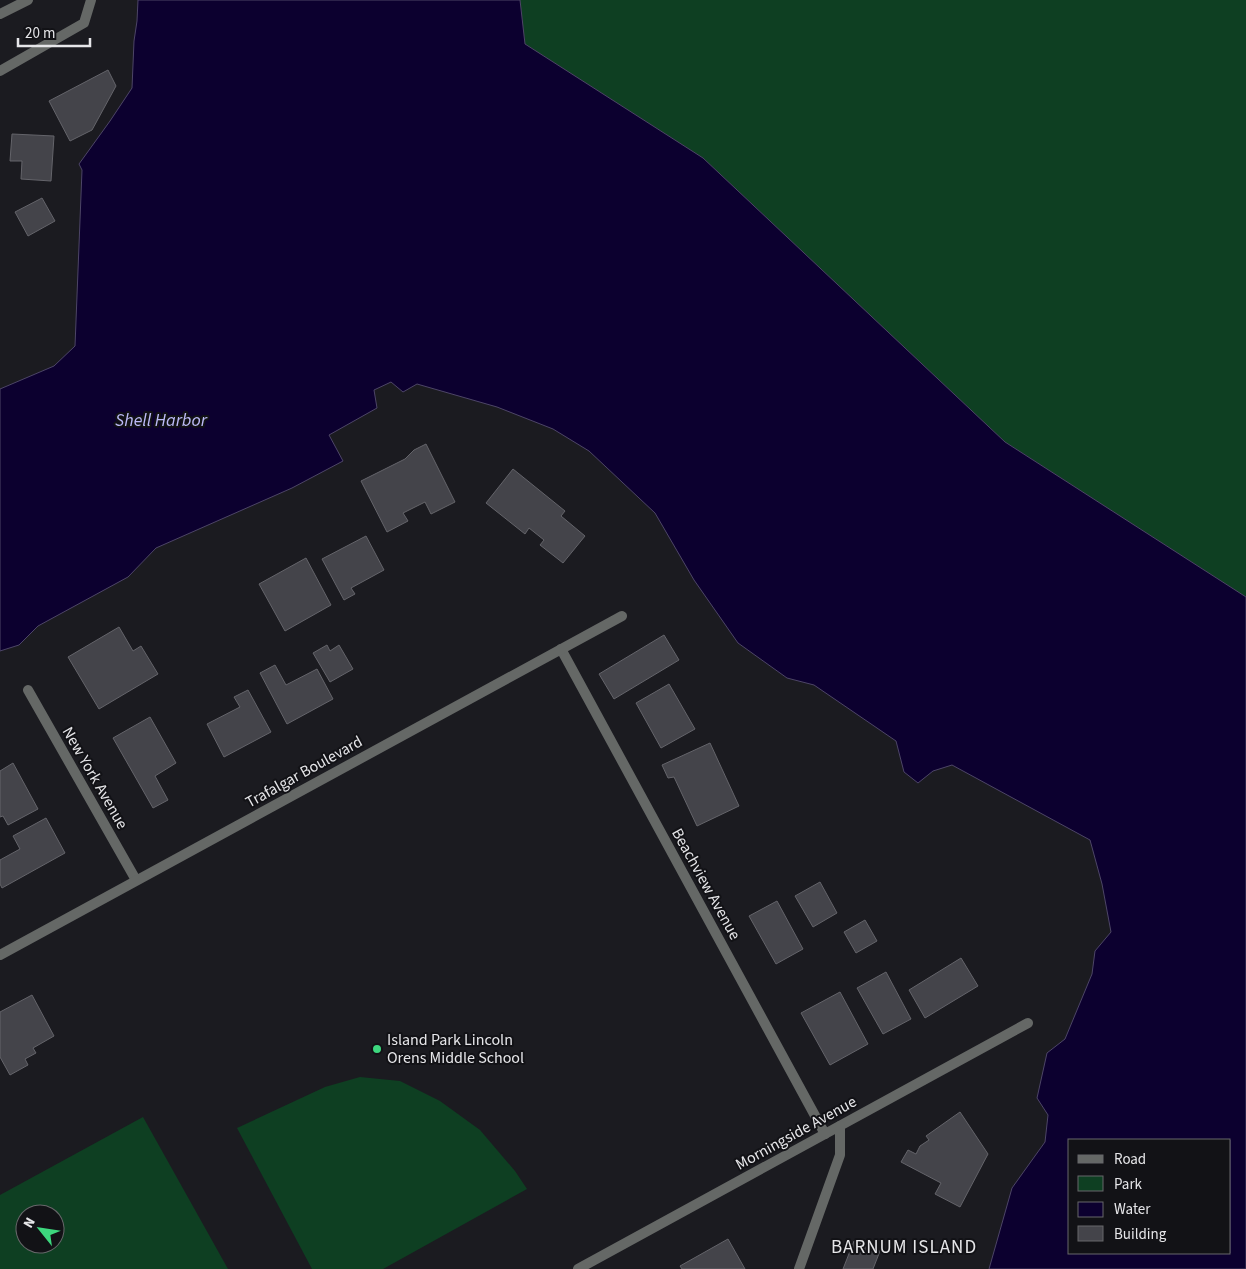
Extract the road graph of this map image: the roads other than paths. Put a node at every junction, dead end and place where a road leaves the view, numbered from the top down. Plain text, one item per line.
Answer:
1 (28, 0) edge
2 (91, 0) edge
3 (0, 14) edge
4 (0, 72) edge
5 (622, 616) dead end
6 (561, 649) junction
7 (28, 690) dead end
8 (136, 880) junction
9 (0, 955) edge
10 (1028, 1023) dead end
11 (840, 1126) junction
12 (825, 1134) junction
13 (578, 1269) edge
14 (799, 1269) edge

1 - 3 street
2 - 4 street
5 - 6 street, Trafalgar Boulevard
6 - 8 street, Trafalgar Boulevard
6 - 12 street, Beachview Avenue
7 - 8 street, New York Avenue
8 - 9 street, Trafalgar Boulevard
10 - 11 street, Morningside Avenue
11 - 12 street, Morningside Avenue
11 - 14 street
12 - 13 street, Morningside Avenue

